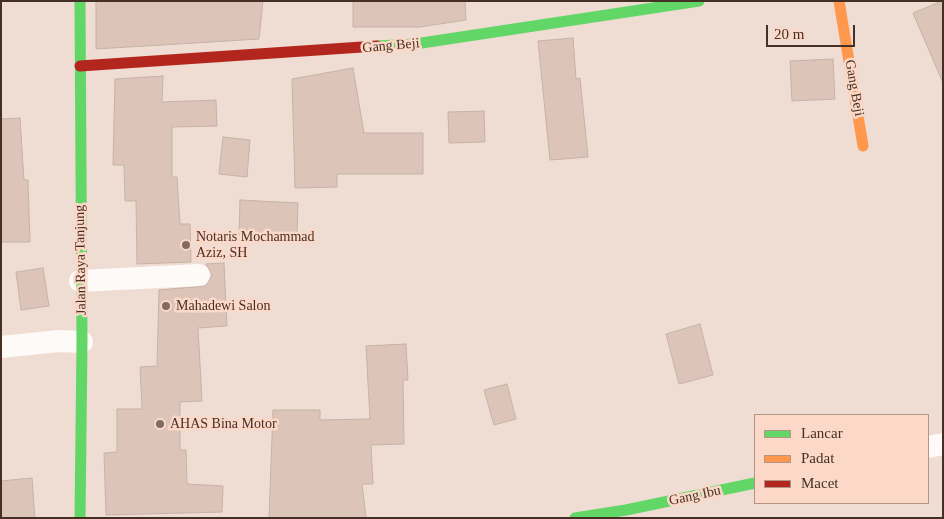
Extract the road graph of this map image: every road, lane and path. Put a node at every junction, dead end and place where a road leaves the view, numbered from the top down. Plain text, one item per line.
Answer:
1 (80, 1) edge
2 (699, 1) edge
3 (839, 1) edge
4 (80, 66) junction
5 (863, 146) dead end
6 (198, 274) dead end
7 (80, 281) junction
8 (82, 342) junction
9 (1, 347) edge
10 (943, 444) edge
11 (929, 447) edge
12 (754, 483) edge
13 (80, 518) edge
14 (575, 518) edge

1 - 4 street, Jalan Raya Tanjung
2 - 4 street, Gang Beji
3 - 5 street, Gang Beji
4 - 7 street, Jalan Raya Tanjung
6 - 7 street
7 - 8 street, Jalan Raya Tanjung
8 - 9 street
8 - 13 street, Jalan Raya Tanjung
10 - 11 street
12 - 14 street, Gang Ibu

